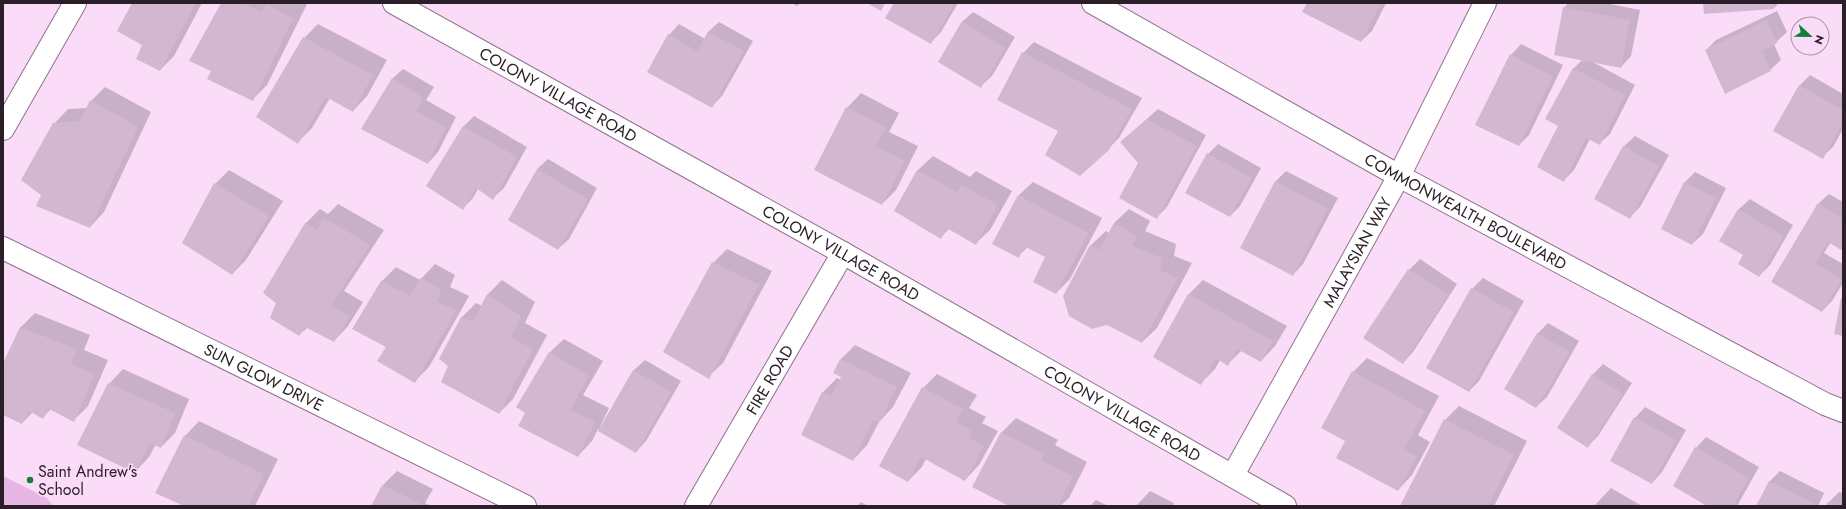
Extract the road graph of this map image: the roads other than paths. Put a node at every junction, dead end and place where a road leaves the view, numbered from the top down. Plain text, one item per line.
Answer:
1 (75, 3) edge
2 (394, 3) edge
3 (1093, 3) edge
4 (1485, 3) edge
5 (3, 129) edge
6 (1399, 176) junction
7 (3, 248) edge
8 (842, 253) junction
9 (1843, 411) edge
10 (1233, 476) junction
11 (525, 506) edge
12 (696, 506) edge
13 (1285, 506) edge

1 - 5 street
2 - 8 street, COLONY VILLAGE ROAD
3 - 6 street, COMMONWEALTH BOULEVARD
4 - 6 street, MALAYSIAN WAY
6 - 9 street, COMMONWEALTH BOULEVARD
6 - 10 street, MALAYSIAN WAY
7 - 11 street, SUN GLOW DRIVE
8 - 10 street, COLONY VILLAGE ROAD
8 - 12 street, FIRE ROAD
10 - 13 street, COLONY VILLAGE ROAD

